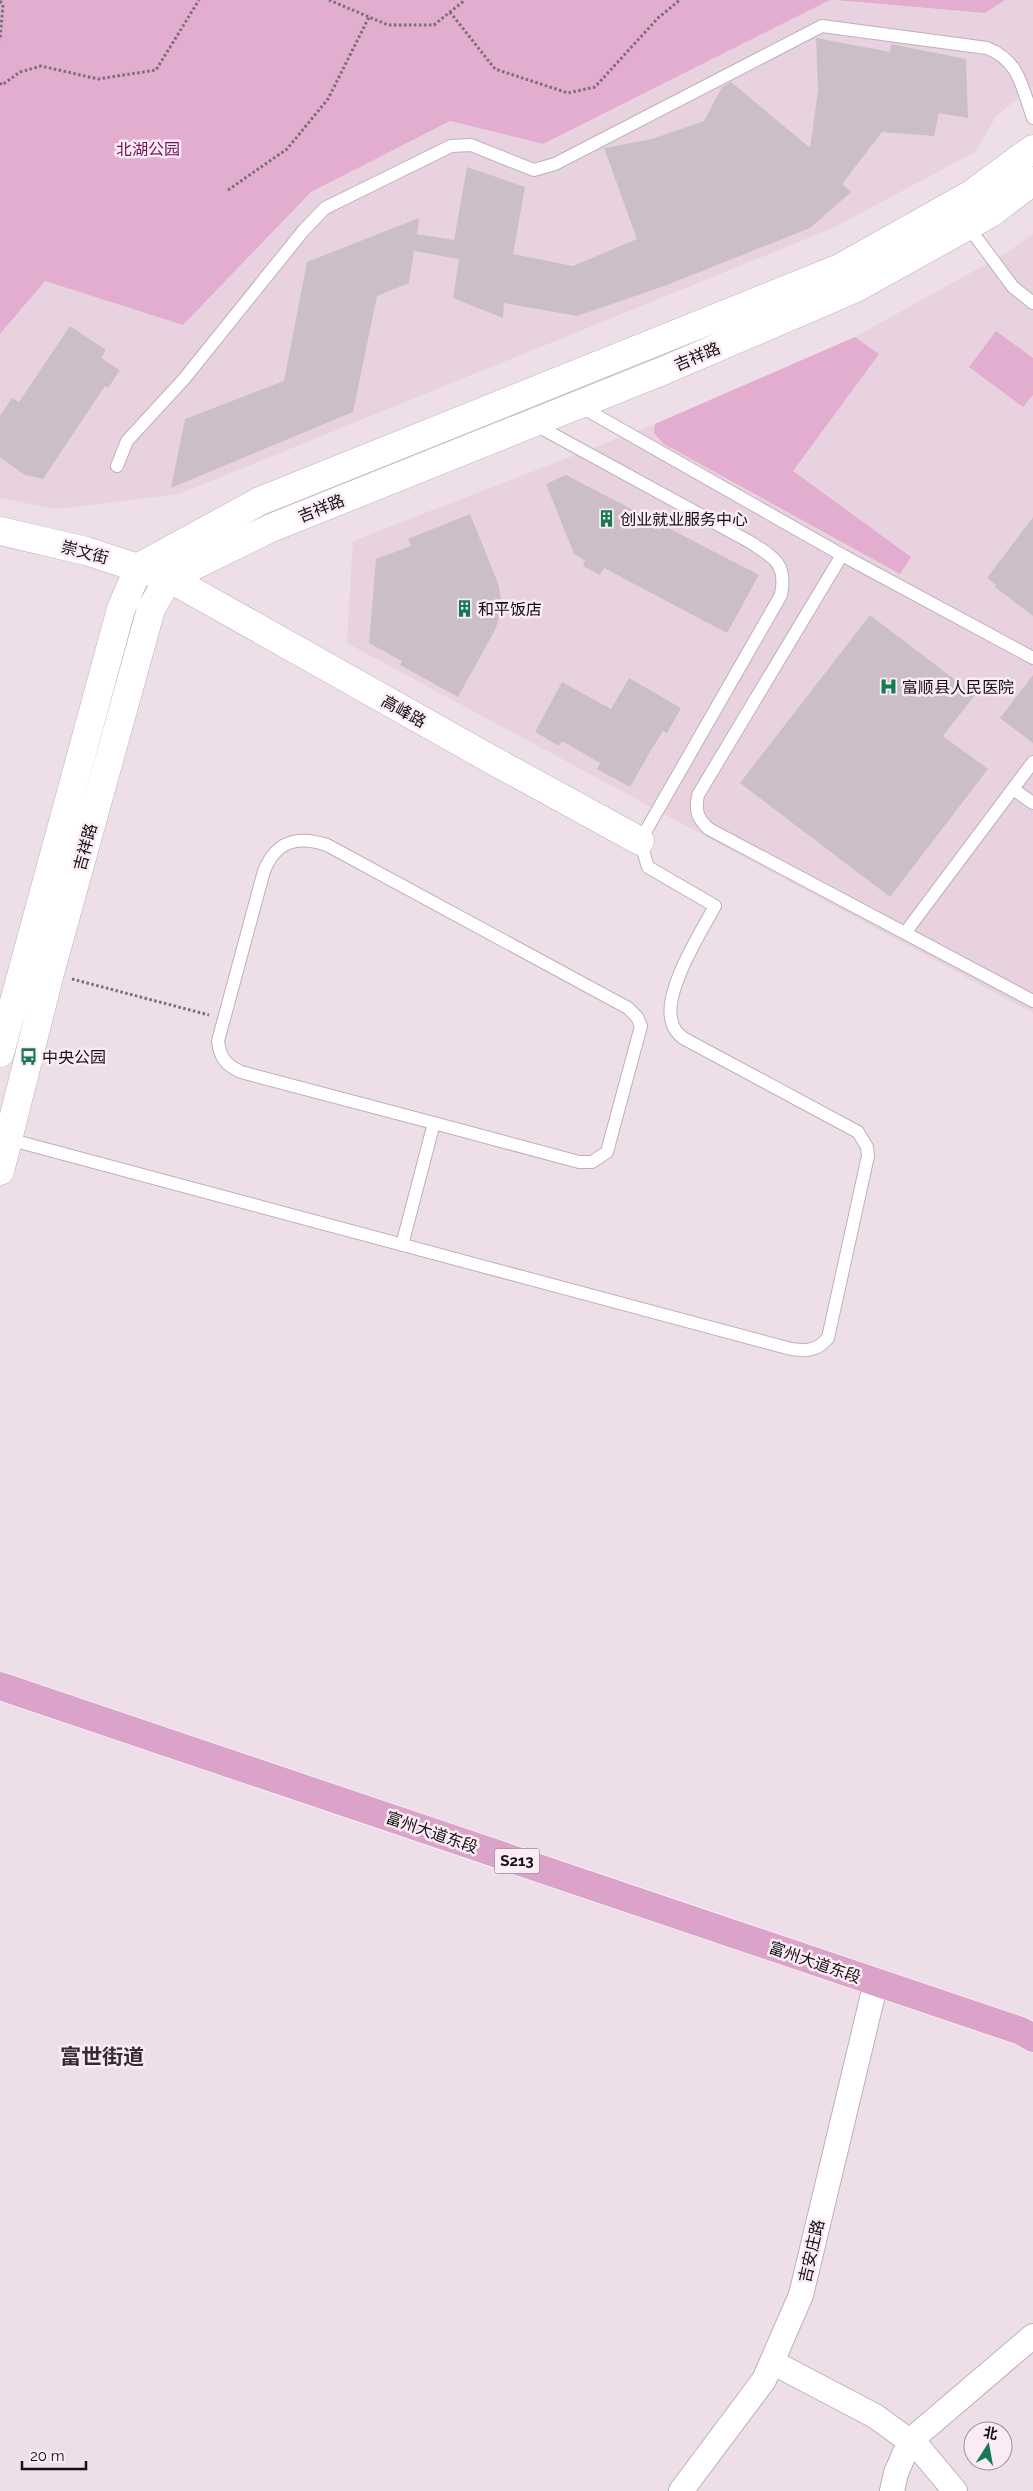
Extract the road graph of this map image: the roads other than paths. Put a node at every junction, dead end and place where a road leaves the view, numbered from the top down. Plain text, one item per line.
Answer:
1 (1033, 118) edge
2 (1033, 148) edge
3 (1033, 181) edge
4 (968, 225) junction
5 (1033, 303) edge
6 (578, 405) junction
7 (532, 422) junction
8 (117, 466) dead end
9 (0, 532) edge
10 (842, 555) junction
11 (138, 567) junction
12 (169, 578) junction
13 (1033, 658) edge
14 (1033, 762) edge
15 (1013, 789) junction
16 (1033, 803) edge
17 (640, 841) junction
18 (905, 933) junction
19 (1033, 1001) edge
20 (0, 1053) edge
21 (434, 1123) junction
22 (8, 1139) junction
23 (0, 1171) edge
24 (402, 1245) junction
25 (0, 1686) edge
26 (876, 1982) junction
27 (1033, 2038) edge
28 (1033, 2336) edge
29 (772, 2362) junction
30 (910, 2441) junction
31 (681, 2491) edge
32 (892, 2491) edge
33 (954, 2491) edge

1 - 8 lane
2 - 11 main road, 吉祥路
3 - 4 main road, 吉祥路
4 - 5 lane
4 - 6 main road, 吉祥路
6 - 7 main road, 吉祥路
6 - 10 lane
7 - 12 main road, 吉祥路
7 - 17 lane
9 - 11 main road, 崇文街
10 - 13 lane
10 - 18 lane
11 - 12 main road, 崇文街
11 - 20 main road, 吉祥路
12 - 17 main road, 高峰路
12 - 22 main road, 吉祥路
14 - 15 lane
15 - 16 lane
15 - 18 lane
17 - 24 lane
18 - 19 lane
21 - 21 lane
21 - 24 lane
22 - 23 main road, 吉祥路
22 - 24 lane
25 - 26 main road, 富州大道东段 / S213
26 - 27 main road, 富州大道东段 / S213
26 - 29 street, 吉安庄路
28 - 30 street
29 - 30 street
29 - 31 street, 吉安庄路
30 - 32 street
30 - 33 street

